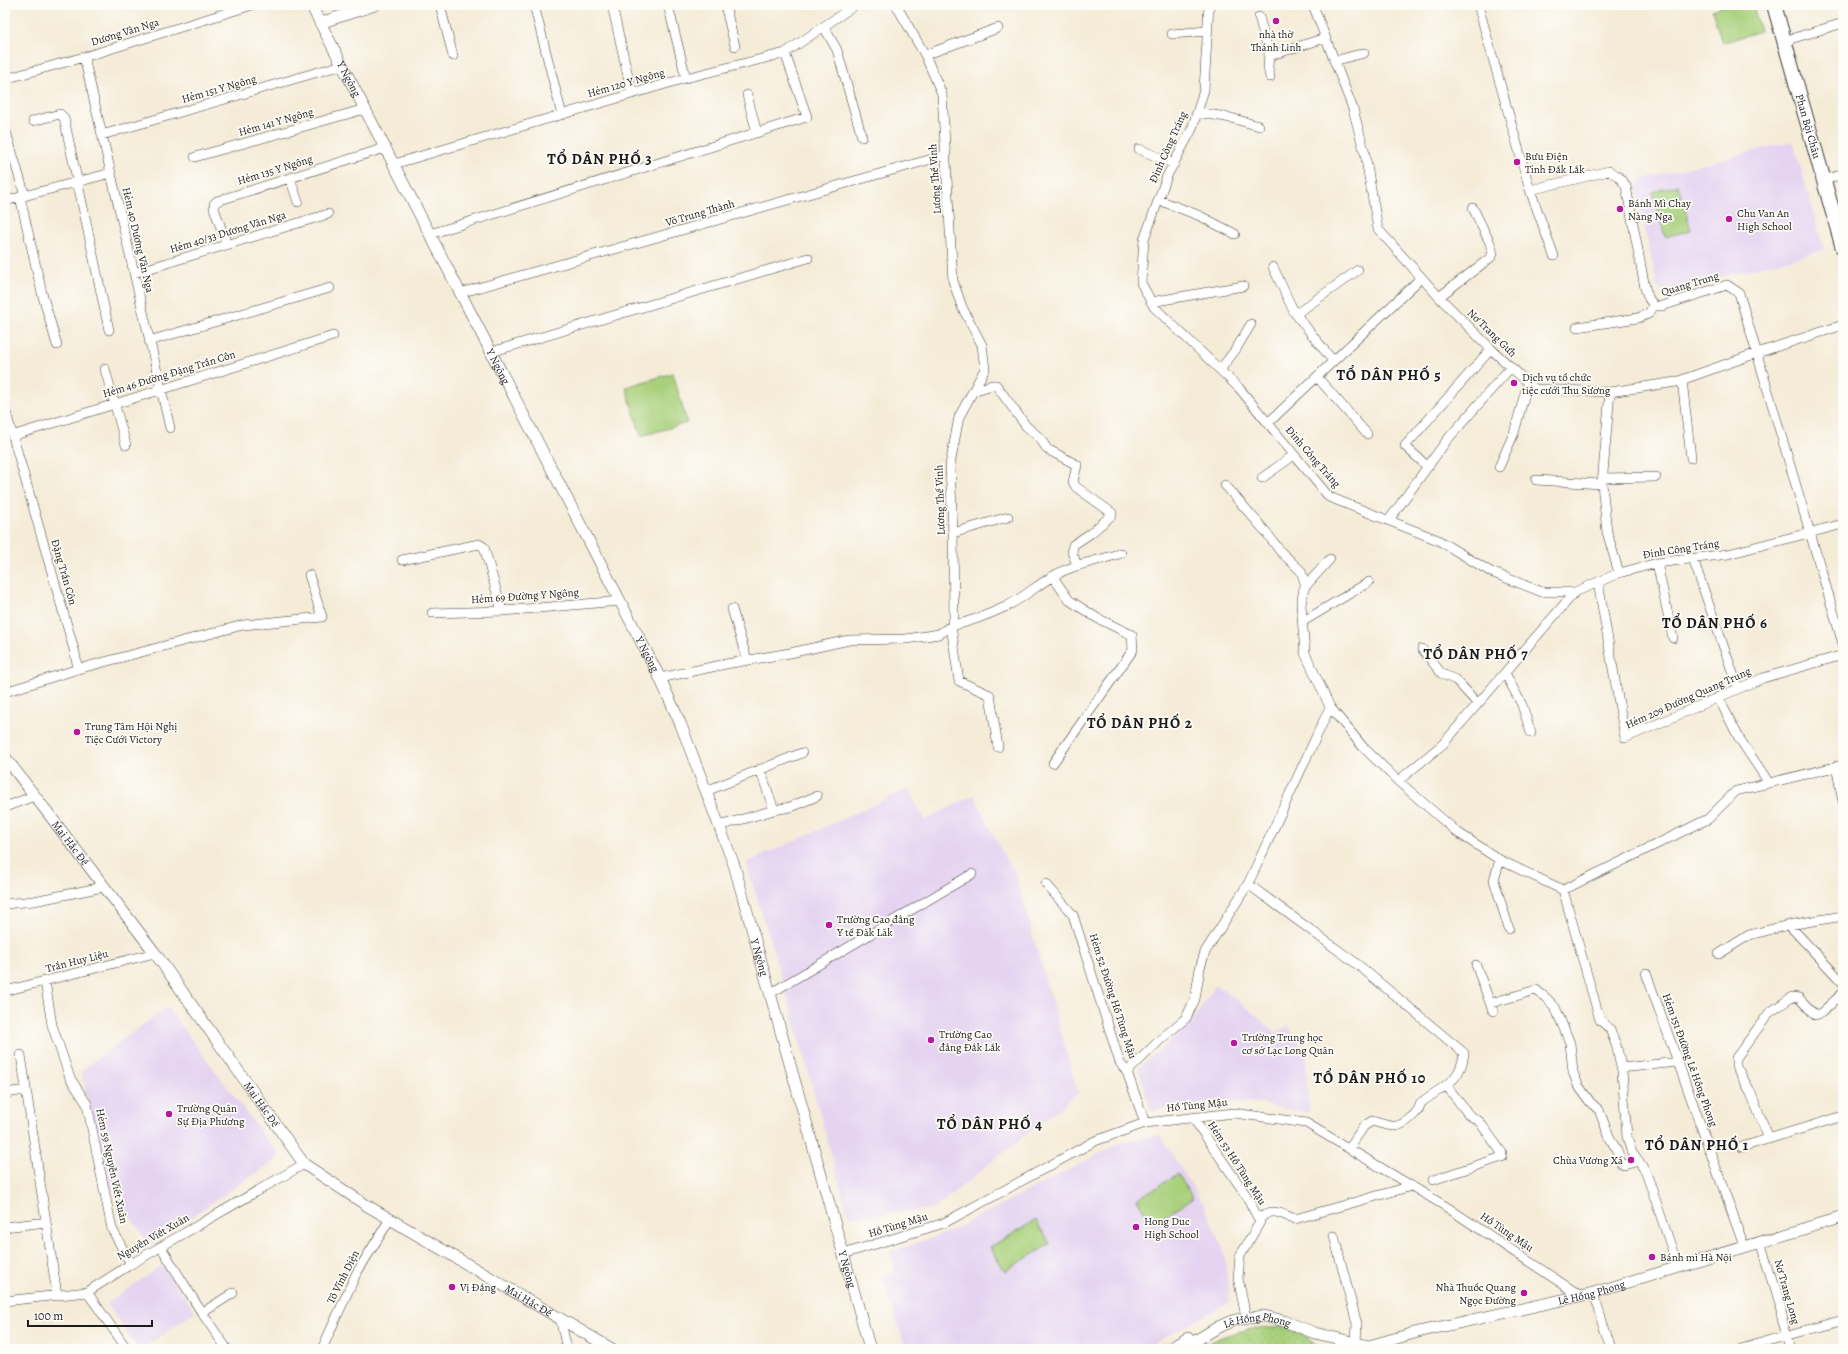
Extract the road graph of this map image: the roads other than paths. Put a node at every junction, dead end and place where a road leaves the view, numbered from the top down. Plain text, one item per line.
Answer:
1 (252, 5) edge
2 (311, 5) edge
3 (375, 5) edge
4 (440, 5) edge
5 (534, 5) edge
6 (612, 5) edge
7 (668, 5) edge
8 (726, 5) edge
9 (855, 5) edge
10 (896, 5) edge
11 (1209, 5) edge
12 (1313, 5) edge
13 (1478, 5) edge
14 (1774, 5) edge
15 (1259, 17) dead end
16 (320, 23) junction
17 (1843, 23) edge
18 (824, 26) junction
19 (998, 28) dead end
20 (1207, 31) junction
21 (1172, 34) dead end
22 (1325, 38) junction
23 (1784, 41) junction
24 (736, 46) dead end
25 (785, 53) junction
26 (1364, 53) dead end
27 (926, 55) junction
28 (453, 56) dead end
29 (1269, 56) junction
30 (84, 57) junction
31 (1334, 61) junction
32 (342, 65) junction
33 (1270, 77) dead end
34 (686, 78) junction
35 (5, 79) edge
36 (632, 94) junction
37 (747, 95) dead end
38 (365, 109) junction
39 (1197, 112) junction
40 (562, 115) junction
41 (33, 121) dead end
42 (1259, 126) dead end
43 (6, 132) edge
44 (757, 133) junction
45 (102, 135) junction
46 (862, 138) dead end
47 (385, 148) junction
48 (1139, 149) dead end
49 (946, 155) junction
50 (194, 157) dead end
51 (394, 164) junction
52 (1174, 164) junction
53 (111, 173) junction
54 (1843, 174) edge
55 (290, 178) junction
56 (1824, 180) junction
57 (76, 182) junction
58 (1530, 190) junction
59 (23, 197) junction
60 (1159, 200) junction
61 (5, 201) edge
62 (298, 202) dead end
63 (1473, 208) dead end
64 (328, 214) dead end
65 (430, 234) junction
66 (1235, 234) dead end
67 (227, 245) junction
68 (1843, 248) edge
69 (1554, 256) dead end
70 (808, 258) dead end
71 (1273, 267) dead end
72 (1358, 270) dead end
73 (134, 273) junction
74 (1421, 278) junction
75 (1243, 286) dead end
76 (330, 288) dead end
77 (460, 293) junction
78 (1439, 297) junction
79 (1151, 302) junction
80 (1654, 306) junction
81 (1296, 314) junction
82 (1251, 324) dead end
83 (1843, 325) edge
84 (1577, 327) dead end
85 (109, 330) dead end
86 (333, 336) dead end
87 (149, 341) junction
88 (57, 344) dead end
89 (1491, 349) junction
90 (491, 352) junction
91 (1757, 353) junction
92 (1333, 361) junction
93 (1511, 367) junction
94 (105, 369) dead end
95 (1220, 370) junction
96 (1317, 377) junction
97 (1682, 380) junction
98 (1528, 382) junction
99 (161, 389) junction
100 (973, 391) junction
101 (1610, 392) junction
102 (115, 404) junction
103 (5, 409) edge
104 (1268, 423) junction
105 (170, 428) dead end
106 (1367, 434) dead end
107 (12, 436) junction
108 (126, 445) dead end
109 (1294, 455) junction
110 (1691, 458) dead end
111 (1428, 467) junction
112 (1499, 467) dead end
113 (1656, 477) dead end
114 (1262, 478) dead end
115 (1536, 480) dead end
116 (1602, 481) junction
117 (1225, 485) dead end
118 (1008, 517) dead end
119 (1389, 520) junction
120 (1843, 524) edge
121 (1810, 532) junction
122 (954, 533) junction
123 (1121, 553) dead end
124 (1330, 559) dead end
125 (1693, 559) junction
126 (402, 560) dead end
127 (1657, 563) junction
128 (1077, 565) junction
129 (1619, 573) junction
130 (309, 574) dead end
131 (1053, 577) junction
132 (1369, 582) dead end
133 (1598, 582) junction
134 (1306, 586) junction
135 (1575, 592) junction
136 (620, 601) junction
137 (732, 609) dead end
138 (502, 611) junction
139 (432, 613) dead end
140 (1302, 622) junction
141 (951, 626) junction
142 (1673, 638) dead end
143 (1843, 644) edge
144 (1422, 649) dead end
145 (1843, 655) edge
146 (747, 660) junction
147 (78, 669) junction
148 (1505, 673) junction
149 (660, 678) junction
150 (1738, 688) junction
151 (5, 692) edge
152 (1718, 697) junction
153 (1478, 704) junction
154 (1330, 707) junction
155 (1532, 733) dead end
156 (998, 747) dead end
157 (802, 753) dead end
158 (5, 757) edge
159 (1053, 763) dead end
160 (1840, 766) edge
161 (760, 769) junction
162 (1398, 781) junction
163 (1769, 783) junction
164 (706, 791) junction
165 (34, 796) junction
166 (817, 796) dead end
167 (1843, 802) edge
168 (5, 807) edge
169 (774, 810) junction
170 (719, 826) junction
171 (1500, 860) junction
172 (972, 874) dead end
173 (1046, 884) dead end
174 (1248, 884) junction
175 (103, 887) junction
176 (1563, 890) junction
177 (5, 904) edge
178 (1843, 916) edge
179 (1789, 925) junction
180 (1509, 929) dead end
181 (155, 953) junction
182 (1719, 954) dead end
183 (1476, 965) dead end
184 (1646, 973) dead end
185 (44, 981) junction
186 (1843, 983) edge
187 (5, 991) edge
188 (771, 993) junction
189 (1843, 993) edge
190 (21, 1055) dead end
191 (1678, 1062) junction
192 (1621, 1068) junction
193 (1127, 1072) junction
194 (1446, 1085) junction
195 (26, 1090) junction
196 (5, 1093) edge
197 (1843, 1116) edge
198 (1193, 1118) junction
199 (1145, 1123) junction
200 (1768, 1139) junction
201 (1742, 1147) dead end
202 (1349, 1148) junction
203 (1639, 1161) junction
204 (304, 1164) junction
205 (1433, 1180) dead end
206 (1412, 1186) junction
207 (1843, 1217) edge
208 (1261, 1218) dead end
209 (390, 1219) junction
210 (46, 1222) junction
211 (5, 1227) edge
212 (1334, 1236) dead end
213 (1760, 1241) junction
214 (1744, 1246) junction
215 (161, 1247) junction
216 (843, 1254) junction
217 (131, 1264) junction
218 (1678, 1267) junction
219 (87, 1292) junction
220 (233, 1293) dead end
221 (1593, 1293) junction
222 (57, 1295) junction
223 (1581, 1296) junction
224 (5, 1301) edge
225 (1245, 1312) junction
226 (202, 1313) junction
227 (560, 1318) junction
228 (1843, 1320) edge
229 (1788, 1336) junction
230 (1337, 1338) junction
231 (1356, 1343) junction
232 (123, 1348) edge
233 (227, 1349) edge
234 (322, 1349) edge
235 (567, 1349) edge
236 (612, 1349) edge
237 (870, 1349) edge
238 (1169, 1349) edge
239 (1182, 1349) edge
240 (1340, 1349) edge
241 (1611, 1349) edge
242 (1741, 1349) edge
243 (1792, 1349) edge

1 - 30 street, Dương Vân Nga
2 - 16 street, Y Ngông
3 - 16 street
4 - 28 street
5 - 40 street
6 - 36 street
7 - 34 street
8 - 24 street
9 - 18 street, Hẻm 120 Y Ngông
10 - 27 street, Lương Thế Vinh
11 - 20 street, Đinh Công Tráng
12 - 22 street, Nơ Trang Gưh
13 - 58 street
14 - 23 main road, Phan Bội Châu
15 - 29 street
16 - 32 street, Y Ngông
17 - 23 street
18 - 25 street, Hẻm 120 Y Ngông
18 - 46 street
19 - 27 street
20 - 21 street
20 - 39 street, Đinh Công Tráng
22 - 29 street
22 - 31 street, Nơ Trang Gưh
23 - 56 main road, Phan Bội Châu
25 - 34 street, Hẻm 120 Y Ngông
25 - 44 street
26 - 31 street
27 - 49 street, Lương Thế Vinh
29 - 33 street
30 - 35 street, Dương Vân Nga
30 - 45 street, Hẻm 40 Dương Vân Nga
31 - 74 street, Nơ Trang Gưh
32 - 38 street, Y Ngông
32 - 45 street, Hẻm 151 Y Ngông
34 - 36 street, Hẻm 120 Y Ngông
36 - 40 street, Hẻm 120 Y Ngông
37 - 44 street
38 - 47 street, Y Ngông
38 - 50 street, Hẻm 141 Y Ngông
39 - 42 street
39 - 52 street, Đinh Công Tráng
40 - 51 street, Hẻm 120 Y Ngông
41 - 57 street
43 - 59 street
44 - 65 street
45 - 53 street, Hẻm 40 Dương Vân Nga
47 - 51 street, Y Ngông
47 - 55 street, Hẻm 135 Y Ngông
48 - 52 street
49 - 77 street, Võ Trung Thành
49 - 100 street, Lương Thế Vinh
51 - 65 street, Y Ngông
52 - 60 street, Đinh Công Tráng
53 - 57 street
53 - 73 street, Hẻm 40 Dương Vân Nga
54 - 56 street
55 - 62 street
55 - 67 street, Hẻm 135 Y Ngông
56 - 68 main road, Phan Bội Châu
57 - 59 street
57 - 85 street
58 - 69 street
58 - 80 street, Quang Trung
59 - 61 street
59 - 88 street
60 - 66 street
60 - 79 street, Đinh Công Tráng
63 - 78 street
64 - 67 street, Hẻm 40/33 Dương Vân Nga
65 - 77 street, Y Ngông
67 - 73 street, Hẻm 40/33 Dương Vân Nga
70 - 90 street
71 - 81 street
72 - 81 street
73 - 87 street, Hẻm 40 Dương Vân Nga
74 - 78 street, Nơ Trang Gưh
74 - 92 street
75 - 79 street
76 - 87 street
77 - 90 street, Y Ngông
78 - 89 street, Nơ Trang Gưh
79 - 95 street, Đinh Công Tráng
80 - 84 street
80 - 91 street, Quang Trung
81 - 92 street
82 - 95 street
83 - 91 street, Nơ Trang Gưh
86 - 99 street, Hẻm 46 Đường Đặng Trần Côn
87 - 99 street, Hẻm 40 Dương Vân Nga
89 - 93 street, Nơ Trang Gưh
89 - 111 street
90 - 136 street, Y Ngông
91 - 97 street, Nơ Trang Gưh
91 - 121 street, Quang Trung
92 - 96 street
93 - 98 street, Nơ Trang Gưh
93 - 111 street
94 - 102 street
95 - 104 street, Đinh Công Tráng
96 - 104 street
96 - 106 street
97 - 101 street, Nơ Trang Gưh
97 - 110 street
98 - 101 street, Nơ Trang Gưh
98 - 112 street
99 - 102 street, Hẻm 46 Đường Đặng Trần Côn
99 - 105 street, Hẻm 40 Dương Vân Nga
100 - 122 street, Lương Thế Vinh
100 - 128 street
101 - 116 street
102 - 107 street, Hẻm 46 Đường Đặng Trần Côn
102 - 108 street
103 - 107 street, Đặng Trần Côn
104 - 109 street, Đinh Công Tráng
107 - 147 street, Đặng Trần Côn
109 - 114 street
109 - 119 street, Đinh Công Tráng
111 - 119 street
113 - 116 street
115 - 116 street
116 - 129 street
117 - 134 street
118 - 122 street
119 - 135 street, Đinh Công Tráng
120 - 121 street, Đinh Công Tráng
121 - 125 street, Đinh Công Tráng
121 - 143 street, Quang Trung
122 - 141 street, Lương Thế Vinh
123 - 128 street
124 - 134 street
125 - 127 street, Đinh Công Tráng
125 - 150 street
126 - 138 street
127 - 129 street, Đinh Công Tráng
127 - 142 street
128 - 131 street
129 - 133 street, Đinh Công Tráng
130 - 147 street
131 - 141 street
131 - 159 street
132 - 140 street
133 - 135 street, Đinh Công Tráng
133 - 152 street, Hẻm 209 Đường Quang Trung
134 - 140 street
135 - 148 street
136 - 138 street, Hẻm 69 Đường Y Ngông
136 - 149 street, Y Ngông
137 - 146 street
138 - 139 street, Hẻm 69 Đường Y Ngông
140 - 154 street
141 - 146 street
141 - 156 street, Lương Thế Vinh
144 - 153 street
145 - 150 street, Hẻm 209 Đường Quang Trung
146 - 149 street
147 - 151 street
148 - 153 street
148 - 155 street
149 - 164 street, Y Ngông
150 - 152 street, Hẻm 209 Đường Quang Trung
152 - 163 street
153 - 162 street
154 - 162 street
154 - 174 street
157 - 161 street
158 - 165 street, Mai Hắc Đế
160 - 163 street
160 - 167 street
161 - 164 street
161 - 169 street
162 - 171 street
163 - 176 street
164 - 170 street, Y Ngông
165 - 168 street
165 - 175 street, Mai Hắc Đế
166 - 169 street
169 - 170 street
170 - 188 street, Y Ngông
171 - 176 street
171 - 180 street
172 - 188 street
173 - 193 street, Hẻm 52 Đường Hồ Tùng Mậu
174 - 193 street
174 - 194 street
175 - 177 street
175 - 181 street, Mai Hắc Đế
176 - 192 street
178 - 179 street
179 - 182 street
179 - 186 street
181 - 185 street, Trần Huy Liệu
181 - 204 street, Mai Hắc Đế
183 - 203 street
184 - 191 street, Hẻm 151 Đường Lê Hồng Phong
185 - 187 street, Trần Huy Liệu
185 - 217 street, Hẻm 59 Nguyễn Viết Xuân
188 - 216 street, Y Ngông
189 - 200 street
190 - 195 street
191 - 192 street
191 - 214 street, Hẻm 151 Đường Lê Hồng Phong
192 - 203 street
193 - 199 street, Hẻm 52 Đường Hồ Tùng Mậu
194 - 202 street
194 - 205 street
195 - 196 street
195 - 210 street
197 - 200 street
198 - 199 street, Hồ Tùng Mậu
198 - 202 street, Hồ Tùng Mậu
198 - 225 street, Hẻm 53 Hồ Tùng Mậu
199 - 216 street, Hồ Tùng Mậu
200 - 201 street
202 - 206 street, Hồ Tùng Mậu
203 - 218 street
204 - 209 street, Mai Hắc Đế
204 - 215 street, Nguyễn Viết Xuân
206 - 208 street
206 - 223 street, Hồ Tùng Mậu
207 - 213 street, Lê Hồng Phong
209 - 227 street, Mai Hắc Đế
209 - 234 street, Tô Vĩnh Diện
210 - 211 street
210 - 222 street
212 - 231 street
213 - 214 street, Lê Hồng Phong
213 - 229 street, Nơ Trang Long
214 - 218 street, Lê Hồng Phong
215 - 217 street, Nguyễn Viết Xuân
215 - 226 street
216 - 237 street, Y Ngông
217 - 219 street, Nguyễn Viết Xuân
218 - 221 street, Lê Hồng Phong
219 - 222 street, Nguyễn Viết Xuân
219 - 232 street
220 - 226 street
221 - 223 street, Lê Hồng Phong
221 - 241 street
222 - 224 street, Nguyễn Viết Xuân
223 - 231 street, Lê Hồng Phong
225 - 230 street, Lê Hồng Phong
225 - 238 street, Lê Hồng Phong
226 - 233 street
227 - 235 street
227 - 236 street, Mai Hắc Đế
228 - 229 street
229 - 242 street
229 - 243 street, Nơ Trang Long
230 - 231 street, Lê Hồng Phong
230 - 239 street, Lê Hồng Phong
230 - 240 street

